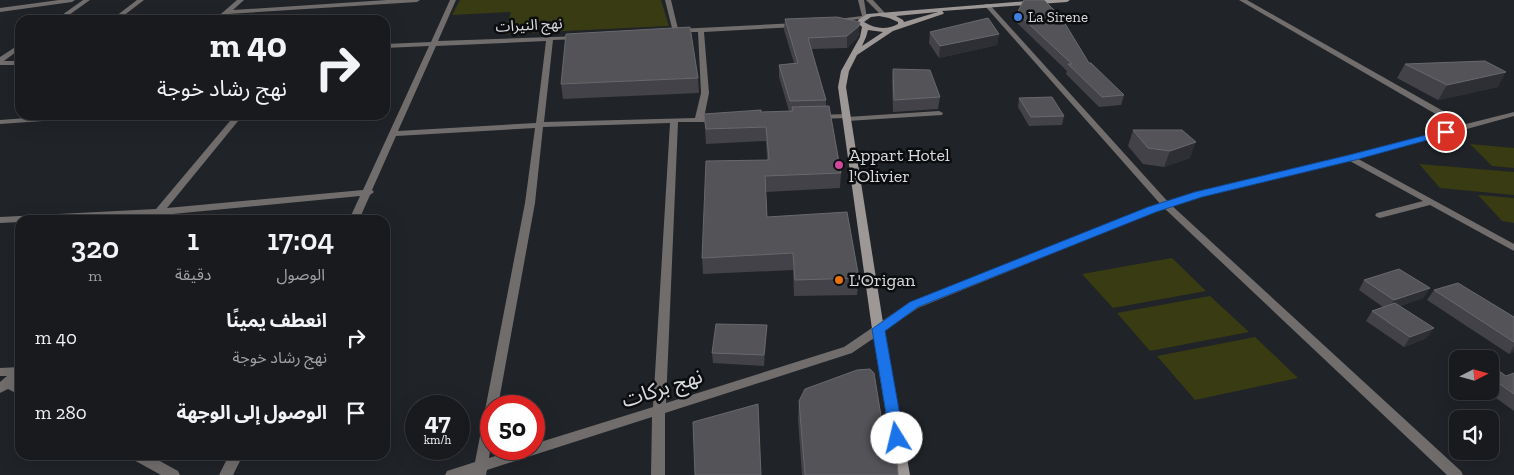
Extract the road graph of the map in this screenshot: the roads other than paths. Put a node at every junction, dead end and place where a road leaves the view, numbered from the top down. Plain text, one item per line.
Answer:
1 (72, 0) edge
2 (87, 0) edge
3 (142, 0) edge
4 (241, 0) edge
5 (417, 0) edge
6 (453, 0) edge
7 (668, 0) edge
8 (861, 0) edge
9 (869, 0) edge
10 (1067, 0) edge
11 (1242, 0) edge
12 (987, 5) junction
13 (960, 7) junction
14 (0, 10) edge
15 (227, 12) junction
16 (65, 15) edge
17 (121, 15) edge
18 (223, 15) edge
19 (885, 15) junction
20 (864, 22) junction
21 (834, 23) edge
22 (805, 24) edge
23 (901, 25) junction
24 (701, 30) junction
25 (892, 30) junction
26 (675, 31) junction
27 (665, 32) edge
28 (588, 36) edge
29 (550, 38) junction
30 (435, 43) junction
31 (390, 46) edge
32 (15, 50) edge
33 (855, 54) junction
34 (0, 61) edge
35 (10, 63) junction
36 (15, 63) edge
37 (0, 71) edge
38 (939, 113) dead end
39 (1514, 114) edge
40 (811, 117) edge
41 (847, 117) junction
42 (29, 120) edge
43 (235, 120) edge
44 (674, 120) junction
45 (699, 120) junction
46 (728, 120) edge
47 (0, 122) edge
48 (540, 125) junction
49 (1465, 127) junction
50 (394, 134) junction
51 (1351, 158) junction
52 (369, 192) junction
53 (1432, 202) junction
54 (1166, 205) junction
55 (160, 212) junction
56 (100, 215) edge
57 (157, 215) edge
58 (357, 215) edge
59 (1380, 215) dead end
60 (15, 219) edge
61 (0, 220) edge
62 (1514, 248) edge
63 (878, 329) junction
64 (15, 371) edge
65 (0, 372) edge
66 (15, 376) edge
67 (4, 386) edge
68 (494, 395) edge
69 (659, 410) junction
70 (146, 460) edge
71 (234, 460) edge
72 (480, 471) edge
73 (173, 475) edge
74 (226, 475) edge
75 (452, 475) edge
76 (658, 475) edge
77 (903, 475) edge
78 (1456, 475) edge

1 - 14 street
2 - 16 street
3 - 17 street
4 - 15 street
5 - 15 street
6 - 30 street
7 - 26 street
8 - 20 street
9 - 19 street
10 - 12 main road
11 - 49 street
12 - 13 main road
12 - 54 street
13 - 19 main road
13 - 23 main road
15 - 18 street
19 - 20 main road
19 - 23 main road
20 - 21 street
20 - 25 main road
20 - 33 main road
22 - 24 street
23 - 25 main road
24 - 26 street
24 - 45 street
25 - 33 main road
26 - 27 street
28 - 29 street, نهج النيرات
29 - 30 street, نهج النيرات
29 - 48 street
30 - 31 street, نهج النيرات
30 - 50 street
32 - 34 street
33 - 41 main road
34 - 35 street
35 - 36 street
35 - 37 street
38 - 41 street
39 - 49 street, نهج بركات
40 - 41 street
41 - 63 main road
42 - 47 street
43 - 55 street
44 - 45 street
44 - 48 street
44 - 69 street
45 - 46 street
48 - 50 street
48 - 68 street
49 - 51 street, نهج بركات
50 - 52 street
51 - 53 street
51 - 54 street, نهج بركات
52 - 55 street
52 - 58 street
53 - 59 street
53 - 62 street
54 - 63 street, نهج بركات
54 - 78 street
55 - 56 street
55 - 57 street
60 - 61 street
63 - 69 street, نهج بركات
63 - 77 main road
64 - 65 street
66 - 67 street
69 - 72 street, نهج بركات
69 - 76 street
70 - 73 street
71 - 74 street
72 - 75 street, نهج بركات

